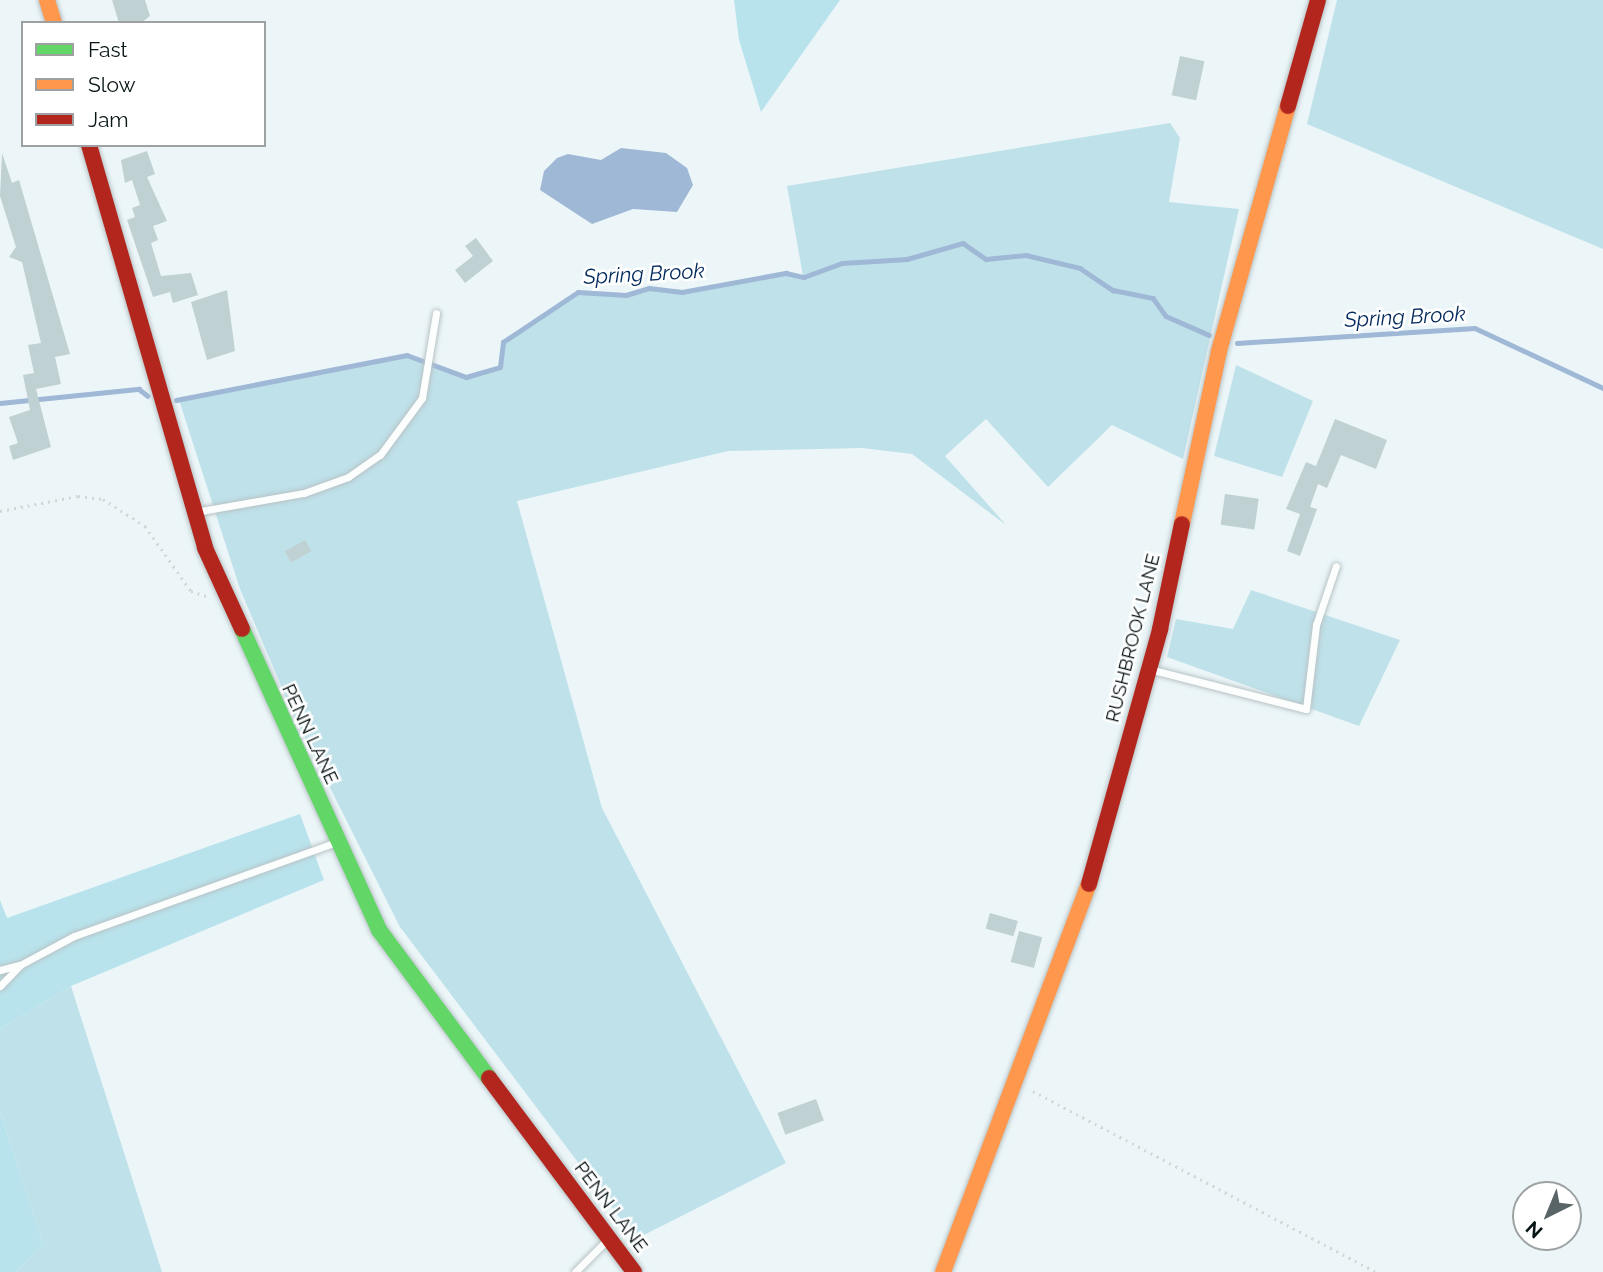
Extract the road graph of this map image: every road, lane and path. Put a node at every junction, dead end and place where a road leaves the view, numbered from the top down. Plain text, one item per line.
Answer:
1 (47, 0) edge
2 (1318, 0) edge
3 (53, 21) edge
4 (90, 147) edge
5 (436, 313) dead end
6 (0, 512) edge
7 (195, 512) junction
8 (1336, 566) dead end
9 (226, 603) junction
10 (1148, 668) junction
11 (337, 842) junction
12 (20, 965) junction
13 (0, 970) edge
14 (0, 986) edge
15 (1016, 1083) junction
16 (608, 1238) junction
17 (575, 1272) edge
18 (634, 1272) edge
19 (943, 1272) edge
20 (1377, 1272) edge

1 - 3 street
2 - 10 street, RUSHBROOK LANE
4 - 7 street, PENN LANE
5 - 7 lane
6 - 9 path
7 - 9 street, PENN LANE
8 - 10 lane
9 - 11 street, PENN LANE
10 - 15 street, RUSHBROOK LANE
11 - 12 lane
11 - 16 street, PENN LANE
12 - 13 lane
12 - 14 lane
15 - 19 street, RUSHBROOK LANE
15 - 20 path
16 - 17 lane
16 - 18 street, PENN LANE

